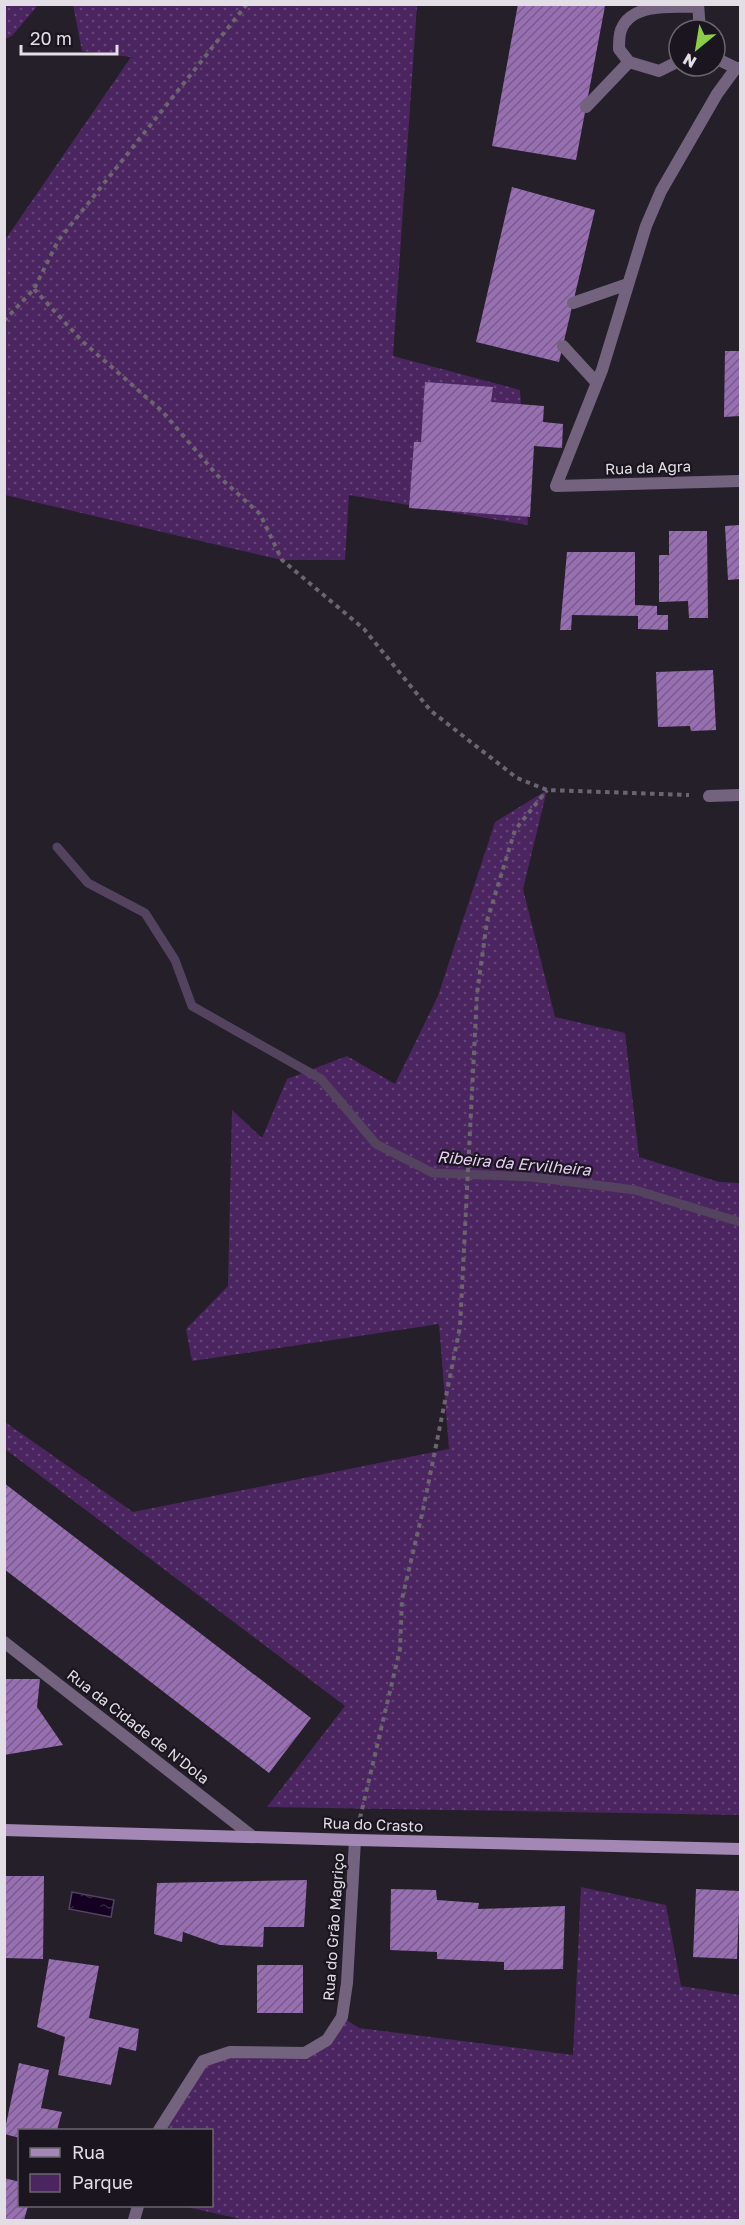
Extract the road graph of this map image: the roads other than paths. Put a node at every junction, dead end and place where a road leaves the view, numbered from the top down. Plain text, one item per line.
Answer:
1 (698, 6) edge
2 (629, 62) junction
3 (667, 66) edge
4 (738, 68) edge
5 (586, 107) dead end
6 (628, 284) junction
7 (573, 303) dead end
8 (563, 346) dead end
9 (596, 382) junction
10 (741, 481) edge
11 (741, 795) edge
12 (709, 796) road end
13 (4, 1642) edge
14 (4, 1830) edge
15 (252, 1836) junction
16 (355, 1840) junction
17 (741, 1849) edge
18 (160, 2129) edge

1 - 2 street
2 - 3 street
2 - 5 street
4 - 6 street
6 - 7 street
6 - 9 street
8 - 9 street
9 - 10 street, Rua da Agra
11 - 12 street
13 - 15 street, Rua da Cidade de N'Dola
14 - 15 street, Rua do Crasto
15 - 16 street, Rua do Crasto
16 - 17 street, Rua do Crasto
16 - 18 street, Rua do Grão Magriço

